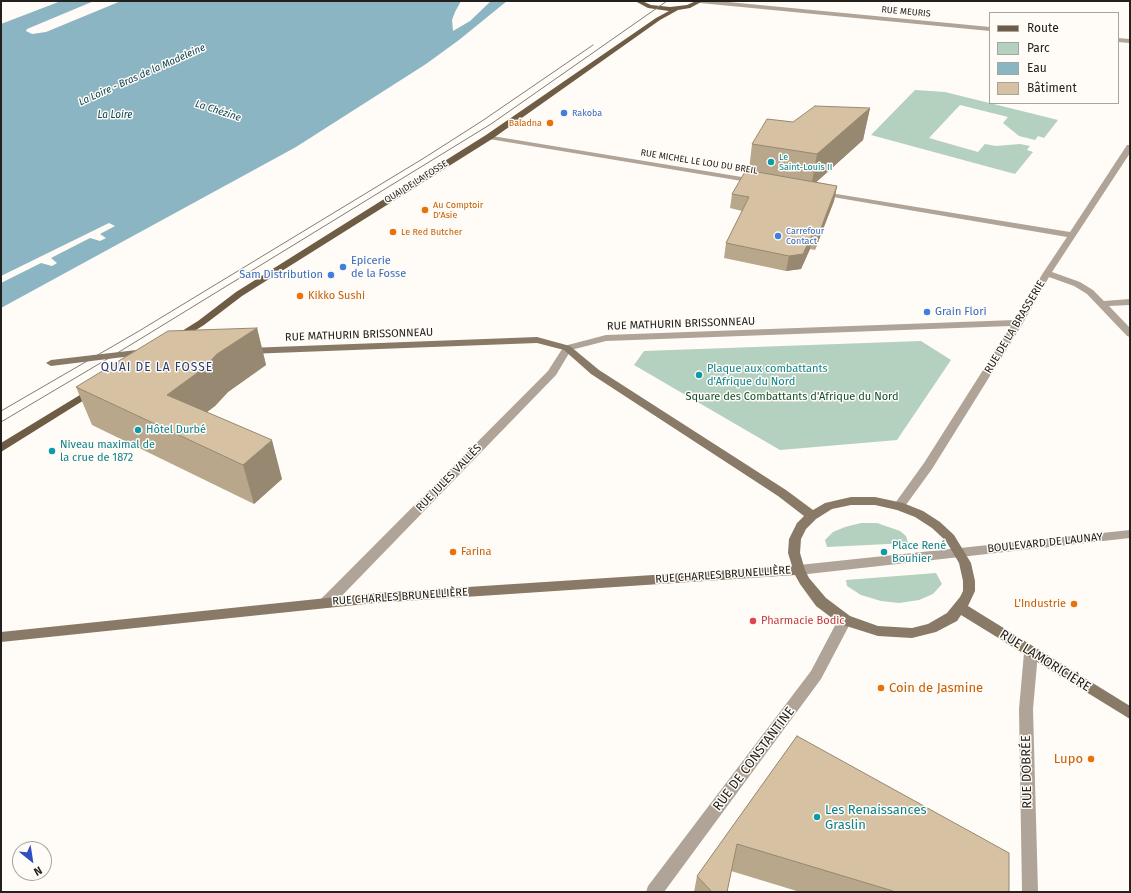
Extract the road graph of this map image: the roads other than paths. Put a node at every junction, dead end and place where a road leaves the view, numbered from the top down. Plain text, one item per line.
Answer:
1 (638, 1) edge
2 (700, 1) edge
3 (676, 9) junction
4 (989, 29) edge
5 (1119, 40) edge
6 (1130, 41) edge
7 (488, 137) junction
8 (1130, 147) edge
9 (761, 182) edge
10 (814, 191) edge
11 (1071, 235) junction
12 (1047, 273) junction
13 (1130, 302) edge
14 (1102, 304) junction
15 (1018, 323) junction
16 (1130, 334) edge
17 (170, 342) edge
18 (567, 348) junction
19 (241, 352) edge
20 (137, 362) edge
21 (51, 363) dead end
22 (103, 384) edge
23 (1, 448) edge
24 (900, 506) junction
25 (812, 516) junction
26 (1130, 534) edge
27 (960, 553) junction
28 (799, 570) junction
29 (326, 603) junction
30 (960, 607) junction
31 (845, 620) junction
32 (1, 637) edge
33 (1031, 653) junction
34 (1130, 713) edge
35 (654, 892) edge
36 (1030, 892) edge

1 - 3 main road
2 - 3 main road
2 - 4 street, RUE MEURIS
3 - 7 main road, QUAI DE LA FOSSE
5 - 6 street
7 - 9 street, RUE MICHEL LE LOU DU BREIL
7 - 17 main road, QUAI DE LA FOSSE
8 - 11 street, RUE DE LA BRASSERIE
10 - 11 street
11 - 12 street, RUE DE LA BRASSERIE
12 - 14 street
12 - 15 street, RUE DE LA BRASSERIE
13 - 14 street
14 - 16 street
15 - 18 street, RUE MATHURIN BRISSONNEAU
15 - 24 street, RUE DE LA BRASSERIE
18 - 19 main road, RUE MATHURIN BRISSONNEAU
18 - 25 main road
18 - 29 street, RUE JULES VALLÈS
20 - 21 main road
22 - 23 main road
24 - 25 main road
24 - 27 main road
25 - 28 main road
26 - 27 street, BOULEVARD DE LAUNAY
27 - 28 street, BOULEVARD DE LAUNAY
27 - 30 main road
28 - 29 main road, RUE CHARLES BRUNELLIÈRE
28 - 31 main road
29 - 32 main road, RUE CHARLES BRUNELLIÈRE
30 - 31 main road
30 - 33 main road, RUE LAMORICIÈRE
31 - 35 street, RUE DE CONSTANTINE
33 - 34 main road, RUE LAMORICIÈRE
33 - 36 street, RUE DOBRÉE

